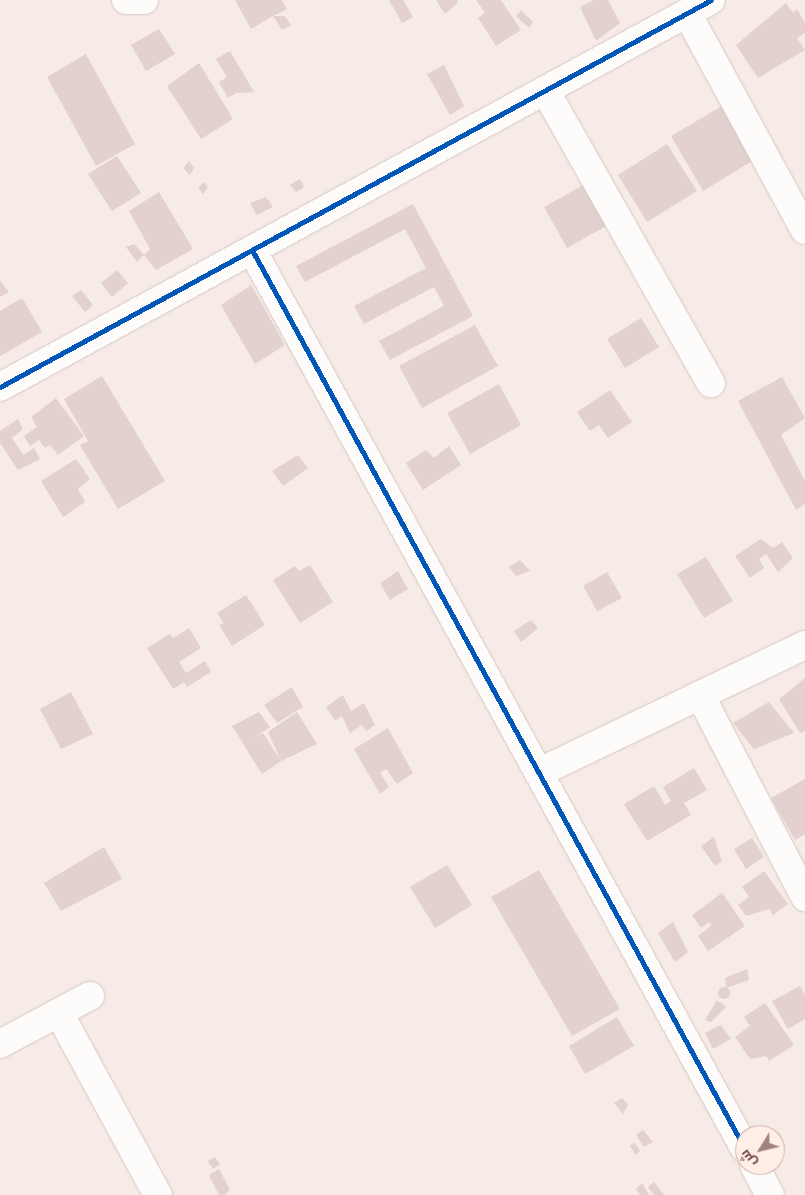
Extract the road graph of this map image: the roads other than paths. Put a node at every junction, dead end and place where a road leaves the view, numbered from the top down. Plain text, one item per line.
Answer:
1 (126, 0) edge
2 (144, 0) edge
3 (711, 0) edge
4 (686, 13) junction
5 (545, 90) junction
6 (805, 230) edge
7 (252, 250) junction
8 (711, 383) dead end
9 (0, 387) edge
10 (805, 645) edge
11 (700, 695) junction
12 (540, 772) junction
13 (805, 897) edge
14 (90, 996) dead end
15 (59, 1013) junction
16 (0, 1044) edge
17 (735, 1131) edge
18 (759, 1175) edge
19 (158, 1195) edge
20 (770, 1195) edge

1 - 2 street
3 - 4 street
4 - 5 street
4 - 6 street
5 - 7 street
5 - 8 street
7 - 9 street
7 - 12 street
10 - 11 street
11 - 12 street
11 - 13 street
12 - 17 street
14 - 15 street
15 - 16 street
15 - 19 street
18 - 20 street

